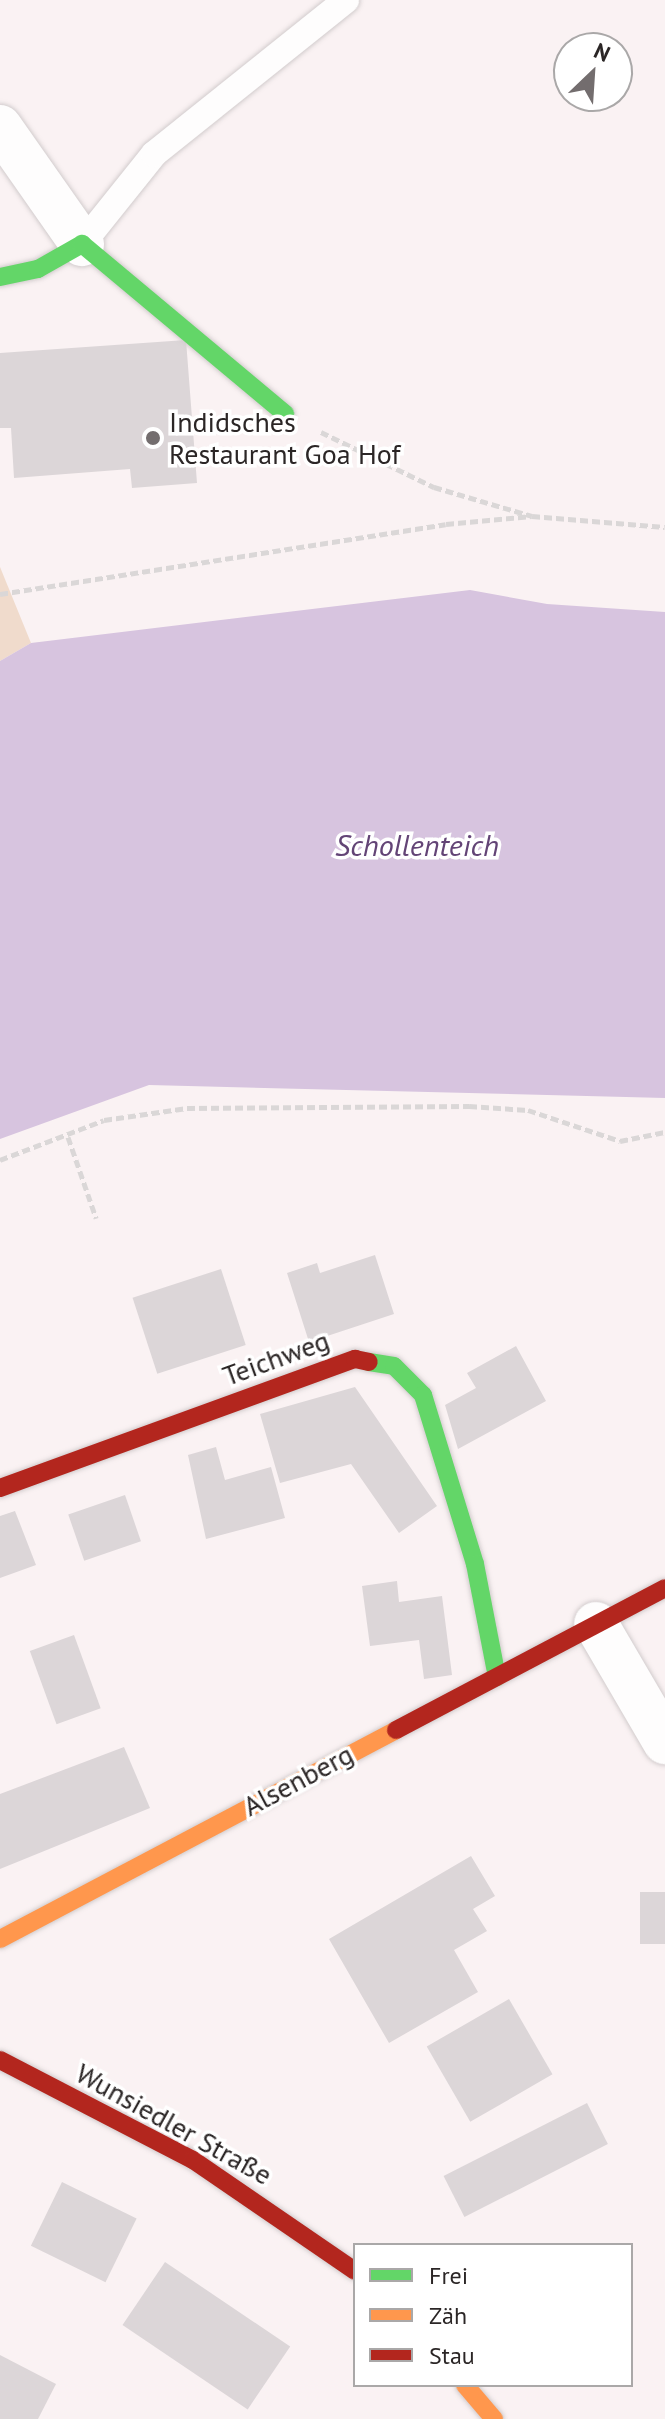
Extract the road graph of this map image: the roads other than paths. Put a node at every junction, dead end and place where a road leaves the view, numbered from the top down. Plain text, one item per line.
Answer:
1 (346, 0) edge
2 (0, 127) edge
3 (82, 244) junction
4 (0, 277) edge
5 (285, 414) road end
6 (0, 1488) edge
7 (665, 1588) edge
8 (596, 1624) junction
9 (497, 1677) junction
10 (665, 1742) edge
11 (0, 1939) edge
12 (0, 2060) edge
13 (353, 2269) edge
14 (467, 2387) edge
15 (494, 2419) edge

1 - 3 lane
2 - 3 street
3 - 4 street
3 - 5 street
6 - 9 street, Teichweg
7 - 8 street, Alsenberg
8 - 9 street, Alsenberg
8 - 10 street
9 - 11 street, Alsenberg
12 - 13 street, Wunsiedler Straße
14 - 15 street

